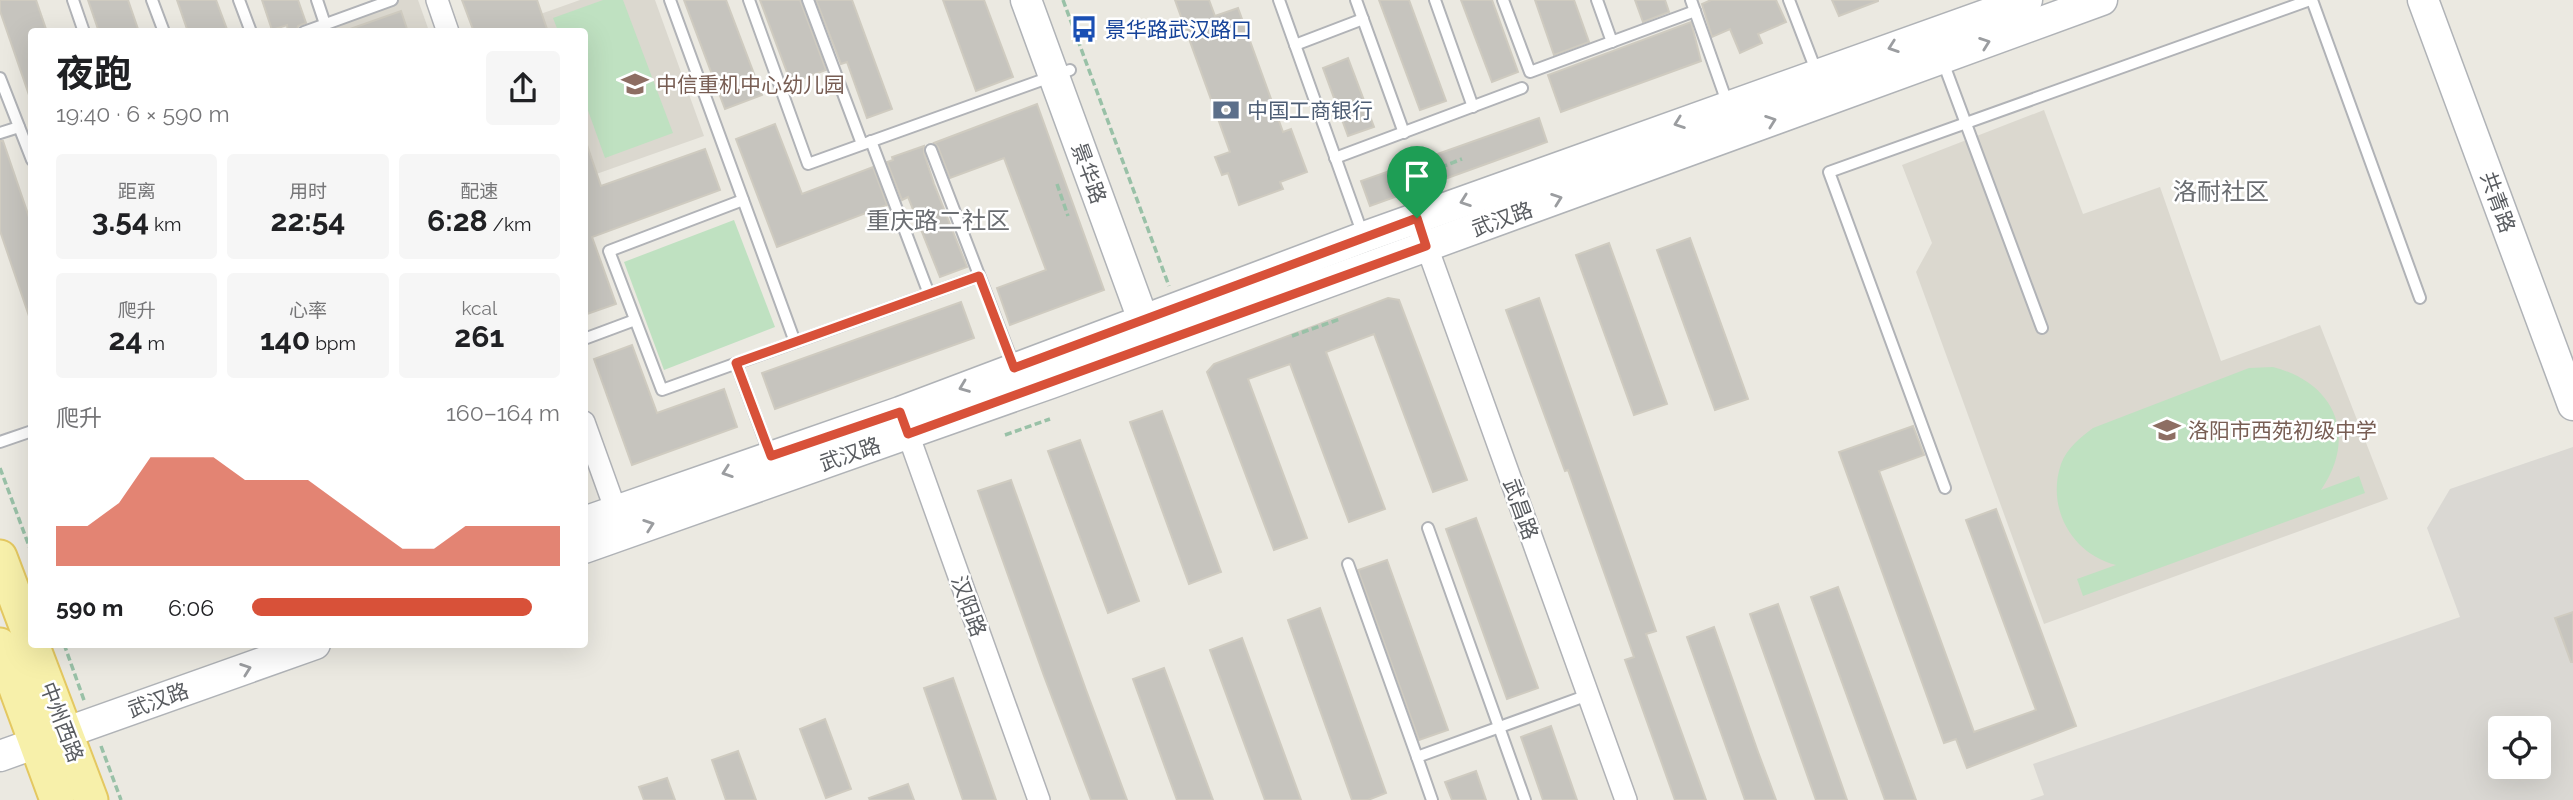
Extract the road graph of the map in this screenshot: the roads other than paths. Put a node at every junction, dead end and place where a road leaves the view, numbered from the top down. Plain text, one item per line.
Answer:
1 (72, 0) edge
2 (152, 0) edge
3 (239, 0) edge
4 (317, 0) edge
5 (392, 0) edge
6 (437, 0) edge
7 (670, 0) edge
8 (749, 0) edge
9 (808, 0) edge
10 (1026, 0) edge
11 (1044, 0) edge
12 (1279, 0) edge
13 (1356, 0) edge
14 (1435, 0) edge
15 (1503, 0) edge
16 (1597, 0) edge
17 (1789, 0) edge
18 (2027, 0) edge
19 (2102, 0) edge
20 (2311, 0) edge
21 (2423, 0) edge
22 (1693, 6) edge
23 (1363, 19) junction
24 (325, 24) junction
25 (82, 28) edge
26 (162, 28) edge
27 (250, 28) edge
28 (314, 28) edge
29 (447, 28) edge
30 (1612, 42) junction
31 (1295, 45) junction
32 (1937, 46) junction
33 (1062, 73) junction
34 (1816, 73) junction
35 (0, 78) edge
36 (1522, 88) dead end
37 (1728, 105) junction
38 (1473, 107) junction
39 (1965, 121) junction
40 (19, 127) junction
41 (0, 133) edge
42 (1404, 133) junction
43 (867, 143) junction
44 (28, 150) edge
45 (931, 150) dead end
46 (1335, 158) junction
47 (743, 200) junction
48 (1417, 218) junction
49 (1364, 237) junction
50 (1426, 246) junction
51 (979, 276) junction
52 (929, 293) junction
53 (2420, 298) dead end
54 (635, 320) junction
55 (1160, 325) junction
56 (2042, 328) dead end
57 (588, 338) edge
58 (795, 342) junction
59 (736, 363) junction
60 (1014, 368) junction
61 (2573, 405) edge
62 (904, 423) junction
63 (28, 432) edge
64 (588, 433) edge
65 (0, 442) edge
66 (771, 456) junction
67 (1945, 488) dead end
68 (616, 511) junction
69 (588, 521) edge
70 (1428, 528) dead end
71 (588, 546) edge
72 (0, 557) edge
73 (1348, 564) dead end
74 (28, 632) edge
75 (0, 645) edge
76 (32, 648) edge
77 (244, 648) edge
78 (302, 648) edge
79 (1588, 695) junction
80 (1499, 727) junction
81 (38, 731) edge
82 (0, 756) edge
83 (1417, 757) junction
84 (57, 800) edge
85 (91, 800) edge
86 (1039, 800) edge
87 (1432, 800) edge
88 (1525, 800) edge
89 (1626, 800) edge

1 - 25 lane
2 - 26 lane
3 - 27 lane
4 - 24 lane
5 - 24 lane
6 - 29 street
7 - 47 lane
8 - 43 lane
9 - 43 lane
10 - 33 main road, 景华路
11 - 33 main road, 景华路
12 - 31 lane
13 - 23 lane
14 - 38 lane
15 - 30 lane
16 - 30 lane
17 - 34 lane
18 - 32 main road, 武汉路
32 -> 19 main road, 武汉路
20 - 39 lane
20 - 53 lane
21 - 61 main road, 共青路
22 - 30 lane
22 - 37 lane
23 - 31 lane
23 - 42 lane
24 - 28 lane
31 - 46 lane
32 -> 34 main road, 武汉路
32 - 39 lane
50 -> 32 main road, 武汉路
33 - 43 lane
33 - 55 main road, 景华路
34 - 37 main road, 武汉路
35 - 40 lane
36 - 38 lane
37 -> 48 main road, 武汉路
38 - 42 lane
39 - 56 lane
39 - 67 lane
40 - 41 lane
40 - 44 lane
42 - 46 lane
43 - 52 lane
45 - 51 lane
46 - 49 lane
47 - 54 lane
47 - 58 lane
48 - 49 main road, 武汉路
48 - 50 street, 武昌路
49 - 55 main road, 武汉路
50 - 55 main road, 武汉路
50 - 79 street, 武昌路
51 - 52 lane
51 - 60 lane
52 - 58 lane
54 - 57 lane
54 - 59 lane
55 - 60 main road, 武汉路
55 - 62 main road, 武汉路
58 - 59 lane
59 - 66 lane
60 -> 62 main road, 武汉路
62 - 66 main road, 武汉路
71 -> 62 main road, 武汉路
62 - 86 street, 汉阳路
63 - 65 lane
64 - 68 street
66 -> 68 main road, 武汉路
68 - 69 main road, 武汉路
70 - 80 lane
72 - 74 main road, 中州西路
73 - 83 lane
75 - 81 main road, 中州西路
76 - 81 main road, 中州西路
77 - 81 main road, 武汉路
81 -> 78 main road, 武汉路
79 - 80 lane
79 - 89 street, 武昌路
80 - 83 lane
80 - 88 lane
81 - 82 main road, 武汉路
81 - 84 main road, 中州西路
81 - 85 main road, 中州西路
83 - 87 lane

